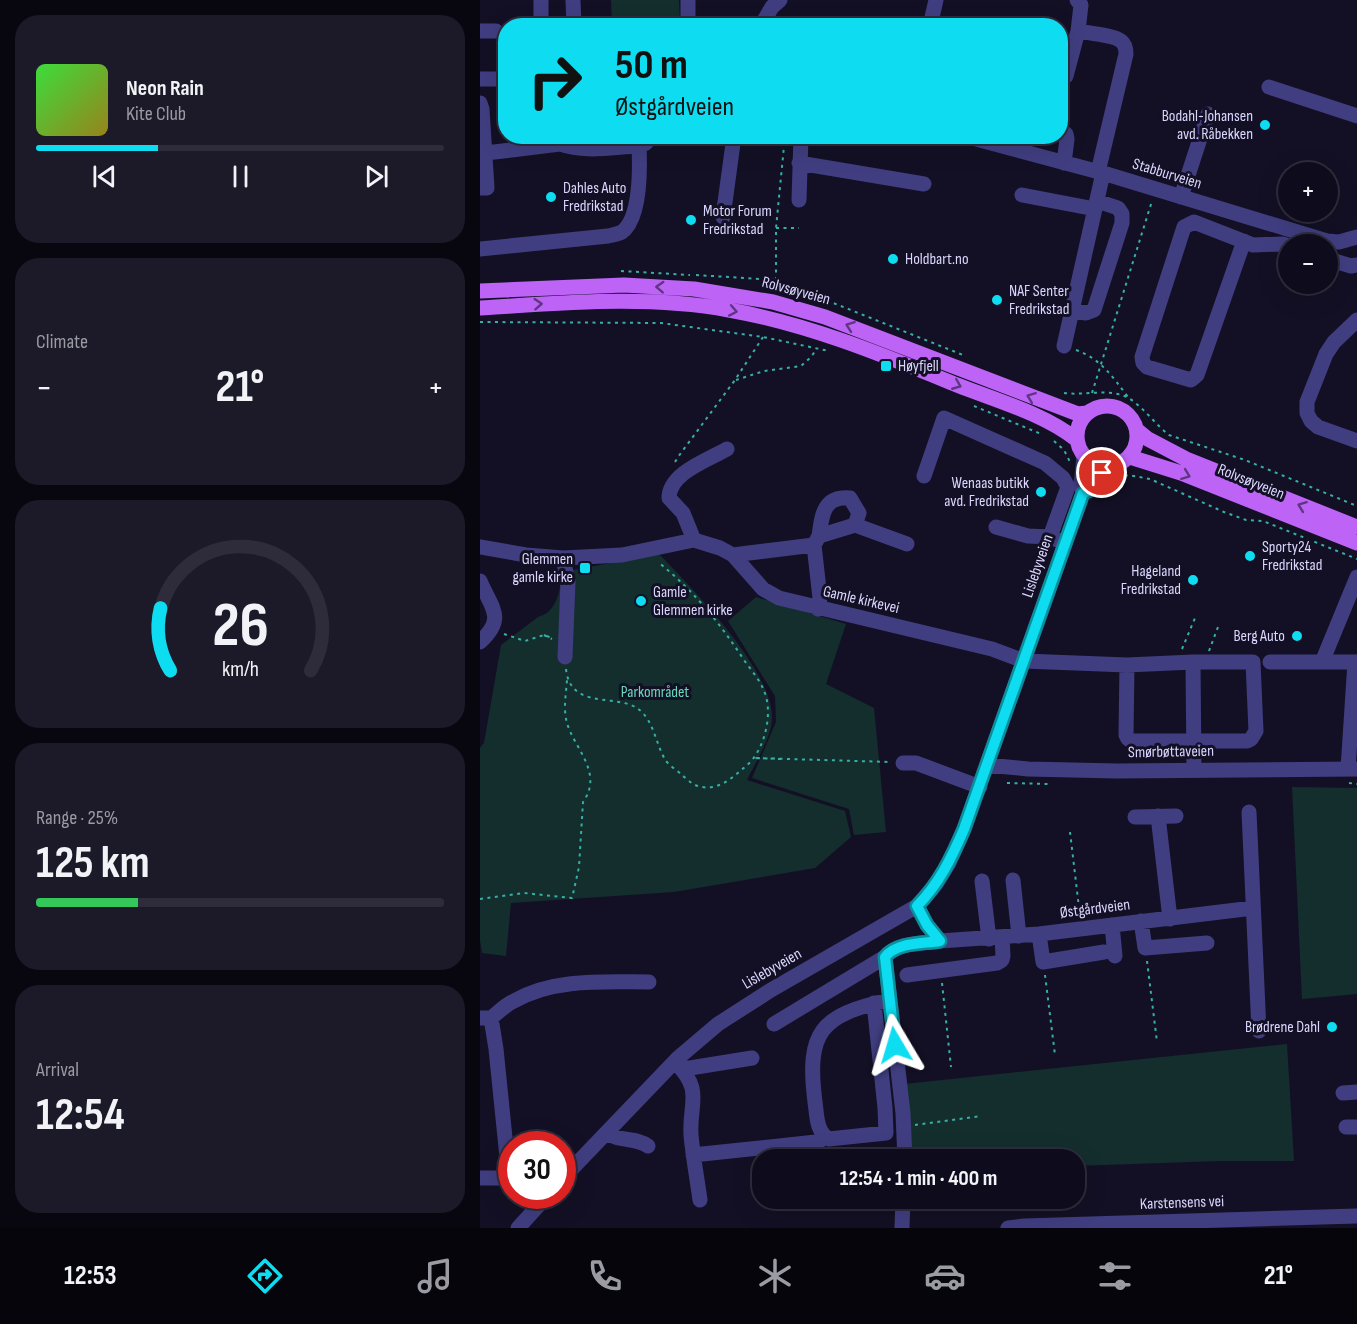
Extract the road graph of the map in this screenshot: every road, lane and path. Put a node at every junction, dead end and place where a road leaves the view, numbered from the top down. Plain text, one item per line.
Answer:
1 (541, 0) edge
2 (573, 0) edge
3 (688, 0) edge
4 (780, 0) edge
5 (936, 0) edge
6 (1077, 0) edge
7 (541, 18) edge
8 (574, 18) edge
9 (688, 18) edge
10 (766, 18) edge
11 (932, 18) edge
12 (480, 31) edge
13 (496, 31) dead end
14 (1078, 31) junction
15 (1068, 68) edge
16 (480, 79) edge
17 (498, 79) edge
18 (1269, 87) dead end
19 (480, 103) edge
20 (1208, 114) dead end
21 (1357, 116) edge
22 (537, 144) edge
23 (564, 144) edge
24 (623, 144) edge
25 (645, 144) edge
26 (733, 144) edge
27 (784, 144) edge
28 (800, 144) edge
29 (995, 144) edge
30 (1066, 144) edge
31 (486, 153) junction
32 (799, 163) junction
33 (1064, 163) junction
34 (1101, 173) junction
35 (924, 184) dead end
36 (480, 188) edge
37 (1156, 190) junction
38 (1022, 195) dead end
39 (1181, 197) junction
40 (799, 200) dead end
41 (1096, 205) junction
42 (723, 217) dead end
43 (776, 228) junction
44 (799, 228) dead end
45 (1288, 229) junction
46 (1287, 234) edge
47 (1357, 237) edge
48 (1244, 242) junction
49 (1278, 245) edge
50 (480, 249) edge
51 (1338, 262) edge
52 (1357, 265) edge
53 (776, 280) dead end
54 (480, 291) edge
55 (480, 308) edge
56 (1072, 310) junction
57 (1357, 320) edge
58 (480, 322) edge
59 (762, 337) junction
60 (1064, 346) joint
61 (818, 349) junction
62 (838, 352) dead end
63 (1101, 364) junction
64 (735, 380) junction
65 (1092, 393) dead end
66 (1128, 397) dead end
67 (975, 407) dead end
68 (1087, 413) junction
69 (1137, 430) junction
70 (1077, 440) junction
71 (1357, 441) edge
72 (727, 449) dead end
73 (1084, 456) junction
74 (1130, 457) junction
75 (674, 465) dead end
76 (1069, 468) dead end
77 (1112, 474) junction
78 (924, 476) dead end
79 (1068, 487) junction
80 (1083, 493) junction
81 (855, 525) junction
82 (996, 527) dead end
83 (1357, 527) edge
84 (1050, 537) junction
85 (694, 540) junction
86 (817, 540) junction
87 (1065, 543) junction
88 (1357, 543) edge
89 (907, 544) dead end
90 (480, 547) edge
91 (648, 549) junction
92 (733, 555) junction
93 (563, 558) junction
94 (1357, 559) edge
95 (1357, 577) edge
96 (480, 581) edge
97 (818, 609) junction
98 (1195, 618) dead end
99 (1218, 627) dead end
100 (493, 630) junction
101 (480, 642) edge
102 (565, 651) junction
103 (1024, 661) junction
104 (1176, 662) junction
105 (1199, 662) junction
106 (1270, 662) dead end
107 (1322, 662) junction
108 (1356, 662) edge
109 (1127, 664) junction
110 (567, 680) junction
111 (1194, 741) junction
112 (754, 758) junction
113 (903, 763) joint
114 (987, 765) junction
115 (1353, 769) edge
116 (1194, 770) junction
117 (980, 787) junction
118 (1249, 812) dead end
119 (1158, 816) junction
120 (1176, 816) dead end
121 (1135, 818) dead end
122 (1070, 832) dead end
123 (1013, 880) dead end
124 (982, 881) dead end
125 (480, 899) edge
126 (917, 906) junction
127 (1253, 908) junction
128 (1170, 919) junction
129 (1141, 921) junction
130 (1112, 925) junction
131 (1081, 928) junction
132 (1039, 934) junction
133 (1019, 936) junction
134 (995, 938) junction
135 (940, 941) junction
136 (1207, 943) dead end
137 (1145, 948) junction
138 (888, 953) junction
139 (1043, 962) junction
140 (940, 971) junction
141 (907, 975) dead end
142 (649, 982) dead end
143 (882, 1001) junction
144 (485, 1018) edge
145 (774, 1024) dead end
146 (1259, 1031) dead end
147 (1157, 1042) dead end
148 (1055, 1055) dead end
149 (752, 1058) dead end
150 (678, 1064) junction
151 (951, 1067) dead end
152 (981, 1116) dead end
153 (904, 1126) junction
154 (505, 1131) edge
155 (607, 1133) junction
156 (824, 1136) junction
157 (648, 1146) dead end
158 (905, 1149) edge
159 (693, 1155) junction
160 (576, 1165) edge
161 (480, 1178) edge
162 (498, 1178) edge
163 (700, 1200) dead end
164 (533, 1209) edge
165 (903, 1209) edge
166 (1357, 1216) edge
167 (1025, 1227) edge
168 (518, 1228) edge
169 (902, 1228) edge
170 (1008, 1228) edge

1 - 7 street
2 - 8 street
3 - 9 street
4 - 10 street
5 - 11 street
6 - 14 street
12 - 13 street
14 - 15 street
14 - 34 street
16 - 17 street
18 - 21 street
19 - 31 street
20 - 39 street
22 - 31 street
23 - 24 street
25 - 50 street
26 - 42 street
27 - 43 path
28 - 32 street
29 - 33 street, Stabburveien
30 - 33 street
31 - 36 street
32 - 35 street
32 - 40 street
33 - 34 street, Stabburveien
34 - 37 street, Stabburveien
34 - 41 street
37 - 39 street, Stabburveien
37 - 63 path
38 - 41 street
39 - 45 street, Stabburveien
41 - 56 street
41 - 56 street
43 - 44 path
43 - 53 path
45 - 46 street
45 - 47 street, Stabburveien
48 - 48 street
48 - 49 street
51 - 52 street
68 -> 54 main road, Rolvsøyveien
55 -> 70 main road, Rolvsøyveien
56 - 60 street
57 - 71 street
58 - 59 path
59 - 61 path
59 - 64 path
60 - 63 path
61 - 62 path
61 - 64 path
63 - 65 path
63 - 66 path
64 - 75 path
67 - 76 path
68 - 69 main road
68 - 70 main road
69 - 74 main road
83 -> 69 main road, Rolvsøyveien
70 - 73 main road
72 - 85 street
73 - 77 main road
73 - 80 street, Lislebyveien
74 - 77 main road
74 -> 88 main road, Rolvsøyveien
77 - 80 street, Lislebyveien
77 - 94 path
78 - 79 street
79 - 80 street
79 - 84 street
80 - 87 street, Lislebyveien
81 - 86 street
81 - 86 street
81 - 89 street
82 - 84 street
84 - 87 street
85 - 91 street, Gamle kirkevei
85 - 92 street, Gamle kirkevei
86 - 92 street
86 - 97 street
87 - 103 street, Lislebyveien
90 - 93 street, Gamle kirkevei
91 - 93 street, Gamle kirkevei
91 - 112 path
92 - 97 street, Gamle kirkevei
93 - 102 street
95 - 107 street
96 - 100 street
97 - 103 street, Gamle kirkevei
98 - 104 path
99 - 105 path
100 - 101 street
100 - 102 path
102 - 110 path
103 - 109 street, Gamle kirkevei
103 - 114 street, Lislebyveien
104 - 105 street, Gamle kirkevei
104 - 109 street, Gamle kirkevei
105 - 111 street
105 - 111 street, Gamle kirkevei
106 - 107 street
107 - 108 street
108 - 115 street
109 - 111 street
110 - 112 path
110 - 125 path
111 - 116 street
112 - 113 path
113 - 117 street
114 - 116 street, Smørbøttaveien
114 - 117 street, Lislebyveien
115 - 116 street, Smørbøttaveien
117 - 126 street, Lislebyveien
118 - 127 street
119 - 120 street
119 - 121 street
119 - 128 street
122 - 131 path
123 - 133 street
124 - 134 street
126 - 135 street
126 - 150 street, Lislebyveien
127 - 128 street, Østgårdveien
127 - 146 street
128 - 129 street, Østgårdveien
129 - 130 street, Østgårdveien
129 - 137 street
130 - 131 street, Østgårdveien
130 - 139 street
131 - 132 street, Østgårdveien
132 - 133 street, Østgårdveien
132 - 139 street
133 - 134 street, Østgårdveien
134 - 135 street, Østgårdveien
134 - 140 street
135 - 138 street, Østgårdveien
136 - 137 street
137 - 147 path
138 - 143 street
138 - 145 street
139 - 148 path
140 - 141 street
140 - 151 path
142 - 144 street
143 - 153 street
143 - 156 street
143 - 156 street
144 - 154 street
149 - 150 street
150 - 155 street, Lislebyveien
150 - 159 street
152 - 153 path
153 - 158 street
155 - 157 street
155 - 160 street, Lislebyveien
156 - 159 street
159 - 163 street
161 - 162 street
164 - 168 street
165 - 169 street
166 - 167 street, Karstensens vei
167 - 170 street, Karstensens vei

